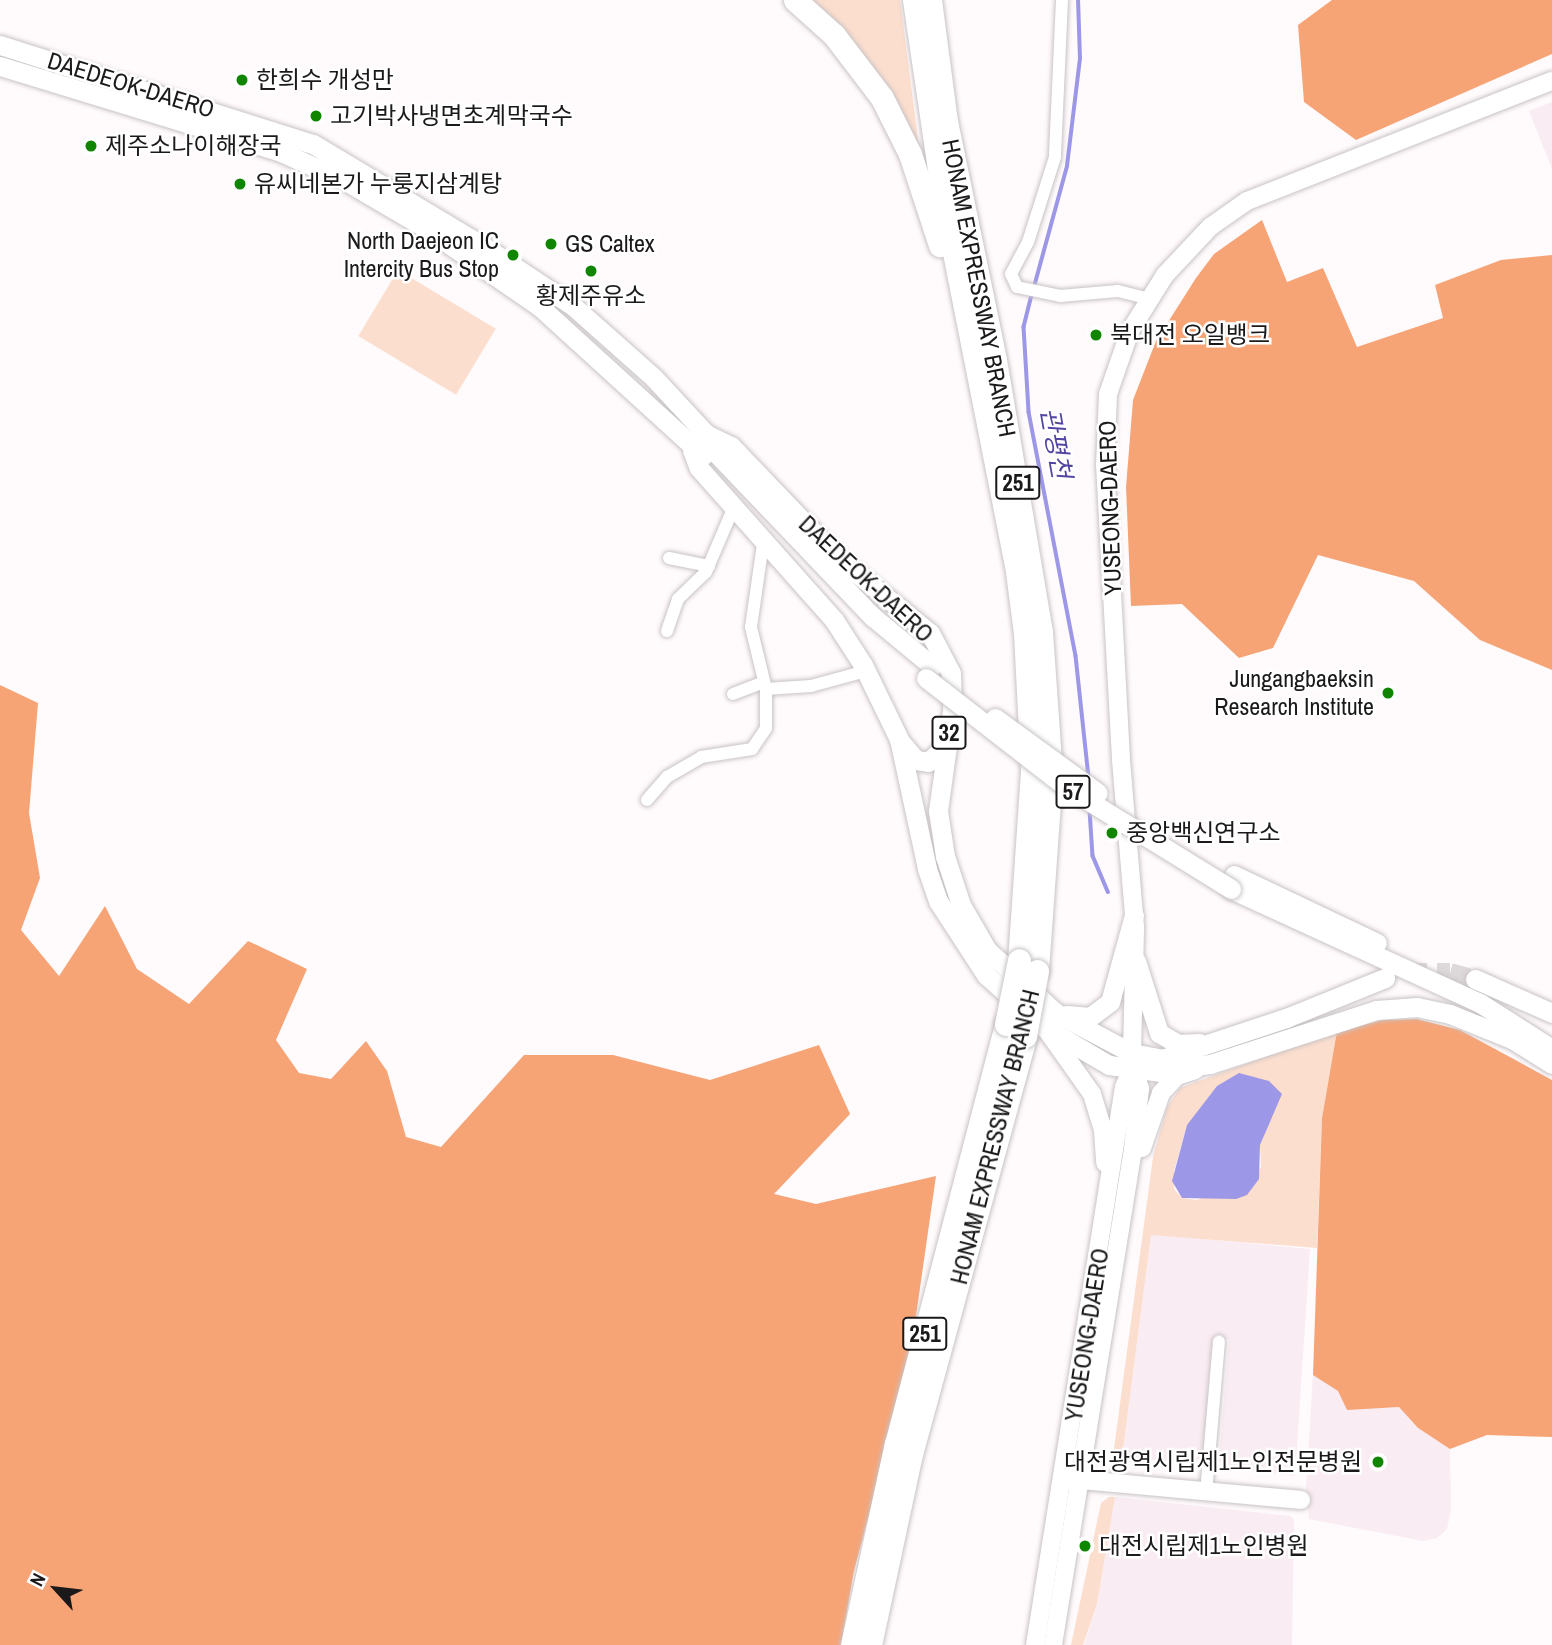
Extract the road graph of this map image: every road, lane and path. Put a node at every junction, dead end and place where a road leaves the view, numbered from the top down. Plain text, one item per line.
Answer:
1 (795, 0) edge
2 (1062, 0) edge
3 (927, 3) edge
4 (0, 45) edge
5 (0, 66) edge
6 (1552, 81) edge
7 (1150, 299) junction
8 (706, 434) junction
9 (692, 450) junction
10 (733, 509) junction
11 (763, 544) junction
12 (669, 558) dead end
13 (1016, 564) junction
14 (709, 566) junction
15 (667, 631) dead end
16 (866, 671) junction
17 (929, 672) junction
18 (765, 686) junction
19 (733, 694) dead end
20 (899, 739) junction
21 (947, 745) junction
22 (646, 800) dead end
23 (1232, 882) junction
24 (1134, 915) junction
25 (1136, 961) junction
26 (1028, 965) junction
27 (1385, 978) tunnel mouth
28 (1475, 979) tunnel mouth
29 (1552, 1013) edge
30 (1033, 1025) junction
31 (1552, 1032) edge
32 (1214, 1042) junction
33 (1552, 1049) edge
34 (1133, 1060) junction
35 (1210, 1064) junction
36 (1552, 1064) edge
37 (1126, 1191) junction
38 (1106, 1215) junction
39 (1219, 1342) dead end
40 (1064, 1478) junction
41 (1083, 1481) junction
42 (1206, 1493) junction
43 (1301, 1500) dead end
44 (852, 1645) edge
45 (870, 1645) edge
46 (1035, 1645) edge
47 (1053, 1645) edge

1 - 13 highway
2 - 7 street
3 - 13 highway, HONAM EXPRESSWAY BRANCH / 251
3 - 26 highway, HONAM EXPRESSWAY BRANCH / 251
4 - 8 main road, DAEDEOK-DAERO / 32
5 - 9 main road, DAEDEOK-DAERO / 32
6 - 7 main road, YUSEONG-DAERO
7 - 24 main road, YUSEONG-DAERO
8 - 17 main road, DAEDEOK-DAERO / 57
8 - 21 main road, DAEDEOK-DAERO / 32
9 - 10 main road, DAEDEOK-DAERO / 32
9 - 17 main road, DAEDEOK-DAERO / 57
10 - 11 main road, DAEDEOK-DAERO / 32
10 - 14 street
11 - 16 main road, DAEDEOK-DAERO / 32
11 - 18 street
12 - 14 street
13 - 26 highway, HONAM EXPRESSWAY BRANCH / 251
14 - 15 street
16 - 18 street
16 - 20 main road, DAEDEOK-DAERO / 32
17 - 23 main road, 57, bridge
18 - 19 street
18 - 22 street
20 - 21 main road
20 - 30 main road, DAEDEOK-DAERO / 32
21 - 30 main road, DAEDEOK-DAERO / 32
23 - 31 main road, 57
23 - 33 main road, 57
24 - 25 main road, YUSEONG-DAERO
24 - 30 main road
25 - 32 main road
25 - 34 main road, YUSEONG-DAERO
26 - 30 highway, HONAM EXPRESSWAY BRANCH / 251, bridge
27 - 32 main road
28 - 29 main road
30 - 34 main road, DAEDEOK-DAERO / 32
30 - 34 main road, DAEDEOK-DAERO
30 - 38 main road, 32
30 - 44 highway, HONAM EXPRESSWAY BRANCH / 251
30 - 45 highway, HONAM EXPRESSWAY BRANCH / 251
32 - 34 main road
34 - 35 main road
34 - 37 main road, YUSEONG-DAERO
34 - 38 main road, YUSEONG-DAERO / 32
35 - 36 main road
35 - 37 main road
37 - 41 main road, YUSEONG-DAERO
38 - 40 main road, YUSEONG-DAERO / 32
39 - 42 street
40 - 41 main road
40 - 46 main road, YUSEONG-DAERO / 32
41 - 42 main road
41 - 47 main road, YUSEONG-DAERO
42 - 43 main road

